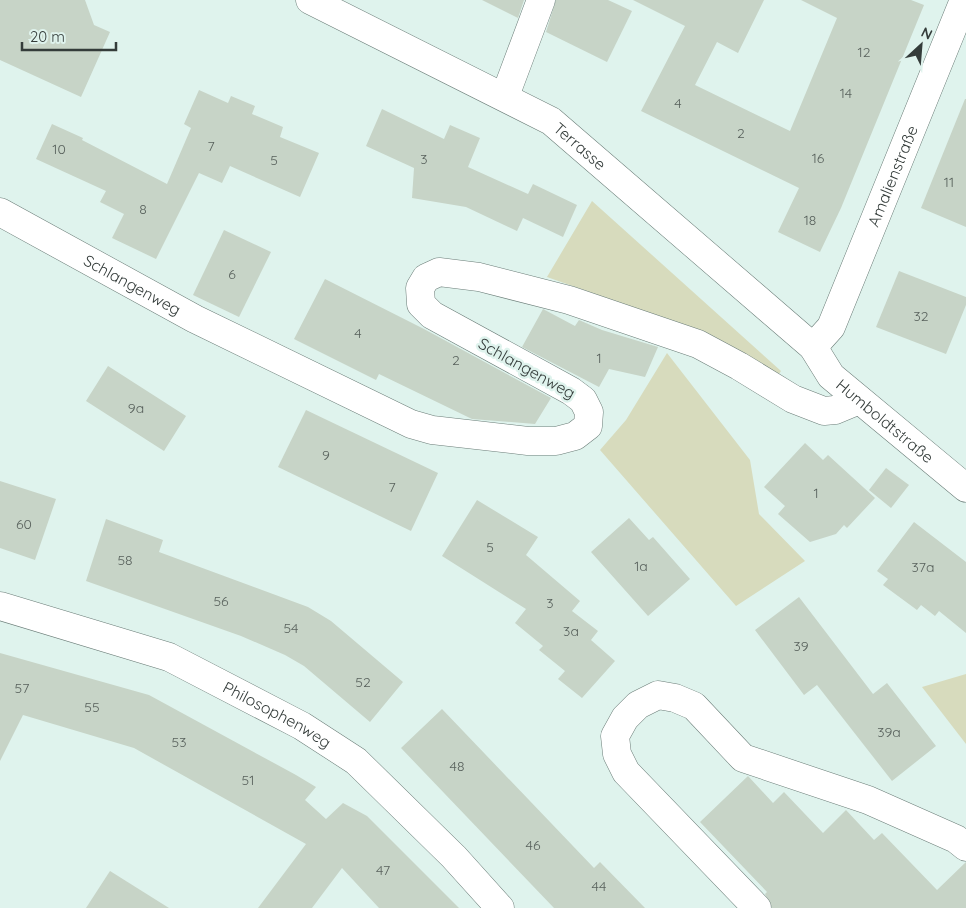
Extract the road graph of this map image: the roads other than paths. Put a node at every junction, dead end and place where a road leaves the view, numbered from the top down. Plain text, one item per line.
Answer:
1 (310, 0) edge
2 (541, 0) edge
3 (964, 0) edge
4 (505, 96) junction
5 (0, 212) edge
6 (813, 347) junction
7 (859, 400) junction
8 (966, 488) edge
9 (0, 606) edge
10 (966, 847) edge
11 (500, 908) edge
12 (757, 908) edge

1 - 4 street, Terrasse
2 - 4 street
3 - 6 street, Amalienstraße
4 - 6 street, Terrasse
5 - 7 street, Schlangenweg
6 - 7 street, Humboldtstraße
7 - 8 street, Humboldtstraße
9 - 11 street, Philosophenweg
10 - 12 street

